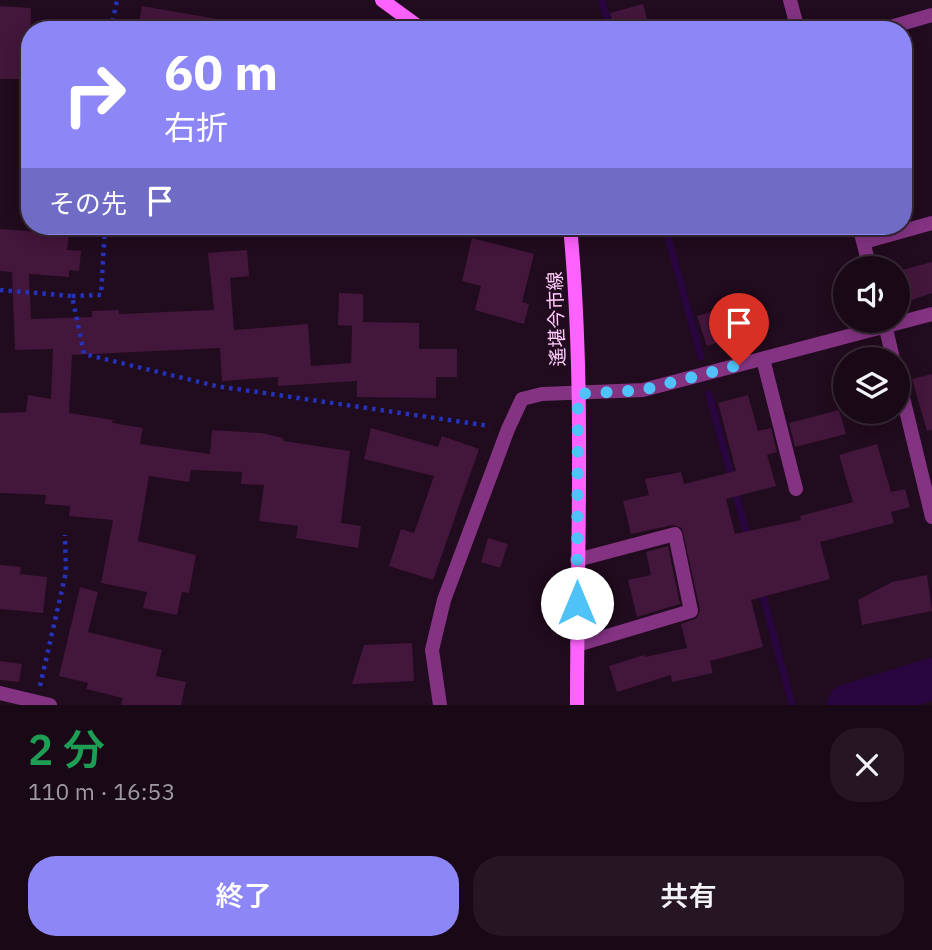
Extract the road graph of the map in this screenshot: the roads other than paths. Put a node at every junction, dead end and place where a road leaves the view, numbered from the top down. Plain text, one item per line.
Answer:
1 (382, 0) edge
2 (789, 0) edge
3 (932, 15) edge
4 (411, 21) edge
5 (795, 21) edge
6 (911, 21) edge
7 (932, 223) edge
8 (912, 229) edge
9 (571, 235) edge
10 (862, 235) edge
11 (889, 235) edge
12 (864, 242) junction
13 (867, 256) edge
14 (932, 314) edge
15 (910, 319) edge
16 (854, 333) edge
17 (763, 359) junction
18 (578, 394) junction
19 (909, 424) edge
20 (796, 489) dead end
21 (932, 517) edge
22 (577, 560) junction
23 (577, 645) junction
24 (0, 693) edge
25 (43, 703) edge
26 (440, 705) edge
27 (577, 705) edge

1 - 4 main road
2 - 5 street
3 - 6 street
7 - 8 street
9 - 18 main road, 遙堪今市線
10 - 12 street
11 - 12 street
12 - 13 street
14 - 15 street
16 - 17 street
17 - 18 street
17 - 20 street
18 - 22 main road, 遙堪今市線
18 - 26 street
19 - 21 street
22 - 23 main road, 遙堪今市線
22 - 23 street
23 - 27 main road, 遙堪今市線
24 - 25 street

